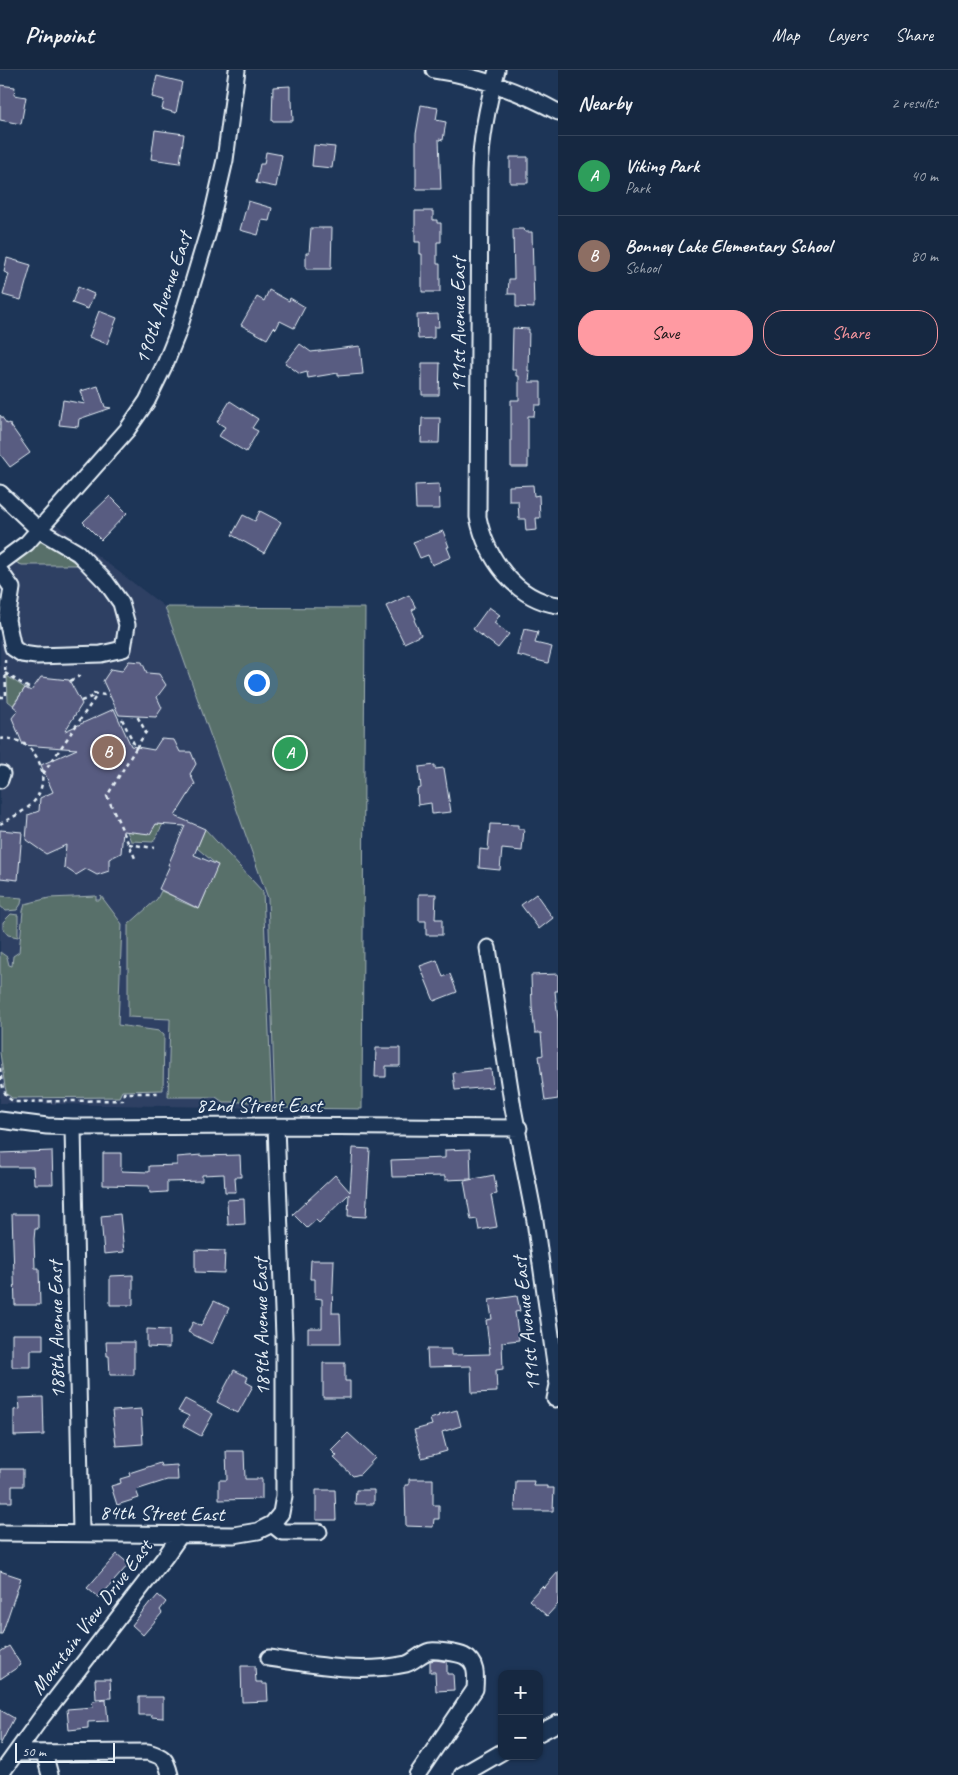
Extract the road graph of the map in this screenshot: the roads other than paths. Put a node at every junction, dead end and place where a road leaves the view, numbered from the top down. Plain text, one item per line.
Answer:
1 (237, 70) edge
2 (434, 70) edge
3 (496, 76) edge
4 (558, 112) edge
5 (0, 493) edge
6 (39, 530) junction
7 (0, 562) edge
8 (0, 571) edge
9 (558, 604) edge
10 (4, 626) edge
11 (488, 948) dead end
12 (0, 1120) edge
13 (276, 1126) junction
14 (73, 1127) junction
15 (519, 1128) junction
16 (553, 1322) edge
17 (555, 1399) dead end
18 (272, 1524) junction
19 (319, 1532) dead end
20 (0, 1533) edge
21 (81, 1533) junction
22 (181, 1534) junction
23 (269, 1658) dead end
24 (558, 1723) edge
25 (543, 1730) edge
26 (16, 1752) junction
27 (44, 1754) junction
28 (498, 1754) edge
29 (0, 1775) edge
30 (50, 1775) edge
31 (170, 1775) edge
32 (417, 1775) edge
33 (462, 1775) edge

1 - 6 street, 190th Avenue East
2 - 3 street
3 - 4 street
3 - 9 street, 191st Avenue East
5 - 6 street
6 - 7 street, 190th Avenue East
6 - 10 street
8 - 10 street
11 - 15 street, 191st Avenue East
12 - 14 street, 82nd Street East
13 - 14 street, 82nd Street East
13 - 15 street, 82nd Street East
13 - 18 street, 189th Avenue East
14 - 21 street, 188th Avenue East
15 - 16 street, 191st Avenue East
16 - 17 street, 191st Avenue East
18 - 19 street
18 - 22 street, 84th Street East
20 - 21 street, 84th Street East
21 - 22 street, 84th Street East
22 - 26 street, Mountain View Drive East
23 - 32 street
24 - 25 street
26 - 27 street
26 - 29 street, Mountain View Drive East
27 - 30 street
27 - 31 street
28 - 33 street

